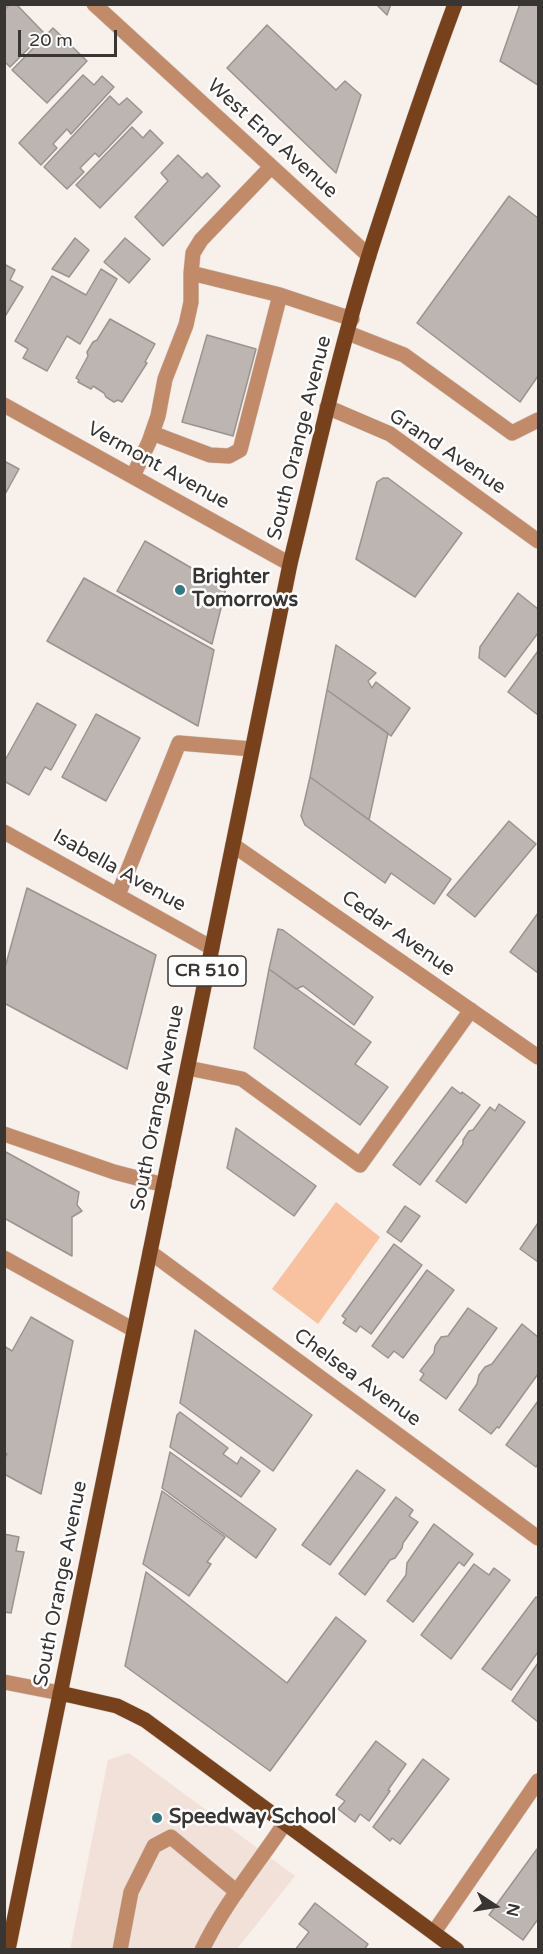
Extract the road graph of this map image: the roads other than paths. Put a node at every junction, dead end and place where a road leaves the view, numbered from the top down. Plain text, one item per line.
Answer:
1 (94, 4) edge
2 (454, 4) edge
3 (271, 167) junction
4 (369, 256) junction
5 (191, 273) junction
6 (280, 295) junction
7 (350, 326) junction
8 (4, 405) edge
9 (327, 407) junction
10 (538, 420) edge
11 (152, 432) junction
12 (133, 476) junction
13 (538, 541) edge
14 (290, 564) junction
15 (252, 749) junction
16 (4, 831) edge
17 (233, 845) junction
18 (118, 895) junction
19 (212, 948) junction
20 (471, 1010) junction
21 (538, 1057) edge
22 (188, 1068) junction
23 (4, 1134) edge
24 (164, 1185) junction
25 (150, 1252) junction
26 (4, 1258) edge
27 (134, 1330) junction
28 (538, 1538) edge
29 (4, 1682) edge
30 (60, 1693) junction
31 (538, 1781) edge
32 (285, 1823) junction
33 (237, 1892) junction
34 (434, 1932) junction
35 (8, 1950) edge
36 (120, 1950) edge
37 (202, 1950) edge
38 (457, 1950) edge

1 - 3 street, West End Avenue
2 - 4 main road, South Orange Avenue / CR 510
3 - 4 street, West End Avenue
3 - 5 street
4 - 7 main road, South Orange Avenue / CR 510
5 - 6 street
5 - 11 street
6 - 7 street
6 - 11 street
7 - 9 main road, South Orange Avenue / CR 510
7 - 10 street
8 - 12 street, Vermont Avenue
9 - 13 street, Grand Avenue
9 - 14 main road, South Orange Avenue / CR 510
11 - 12 street
12 - 14 street, Vermont Avenue
14 - 15 main road, South Orange Avenue / CR 510
15 - 17 main road, South Orange Avenue / CR 510
15 - 18 street
16 - 18 street, Isabella Avenue
17 - 19 main road, South Orange Avenue / CR 510
17 - 20 street, Cedar Avenue
18 - 19 street, Isabella Avenue
19 - 22 main road, South Orange Avenue / CR 510
20 - 21 street, Cedar Avenue
20 - 22 street
22 - 24 main road, South Orange Avenue / CR 510
23 - 24 street
24 - 25 main road, South Orange Avenue / CR 510
25 - 27 main road, South Orange Avenue / CR 510
25 - 28 street, Chelsea Avenue
26 - 27 street
27 - 30 main road, South Orange Avenue / CR 510
29 - 30 street
30 - 32 main road
30 - 35 main road, South Orange Avenue / CR 510
31 - 34 street
32 - 33 street
32 - 34 main road
33 - 36 street
33 - 37 street
34 - 38 main road

